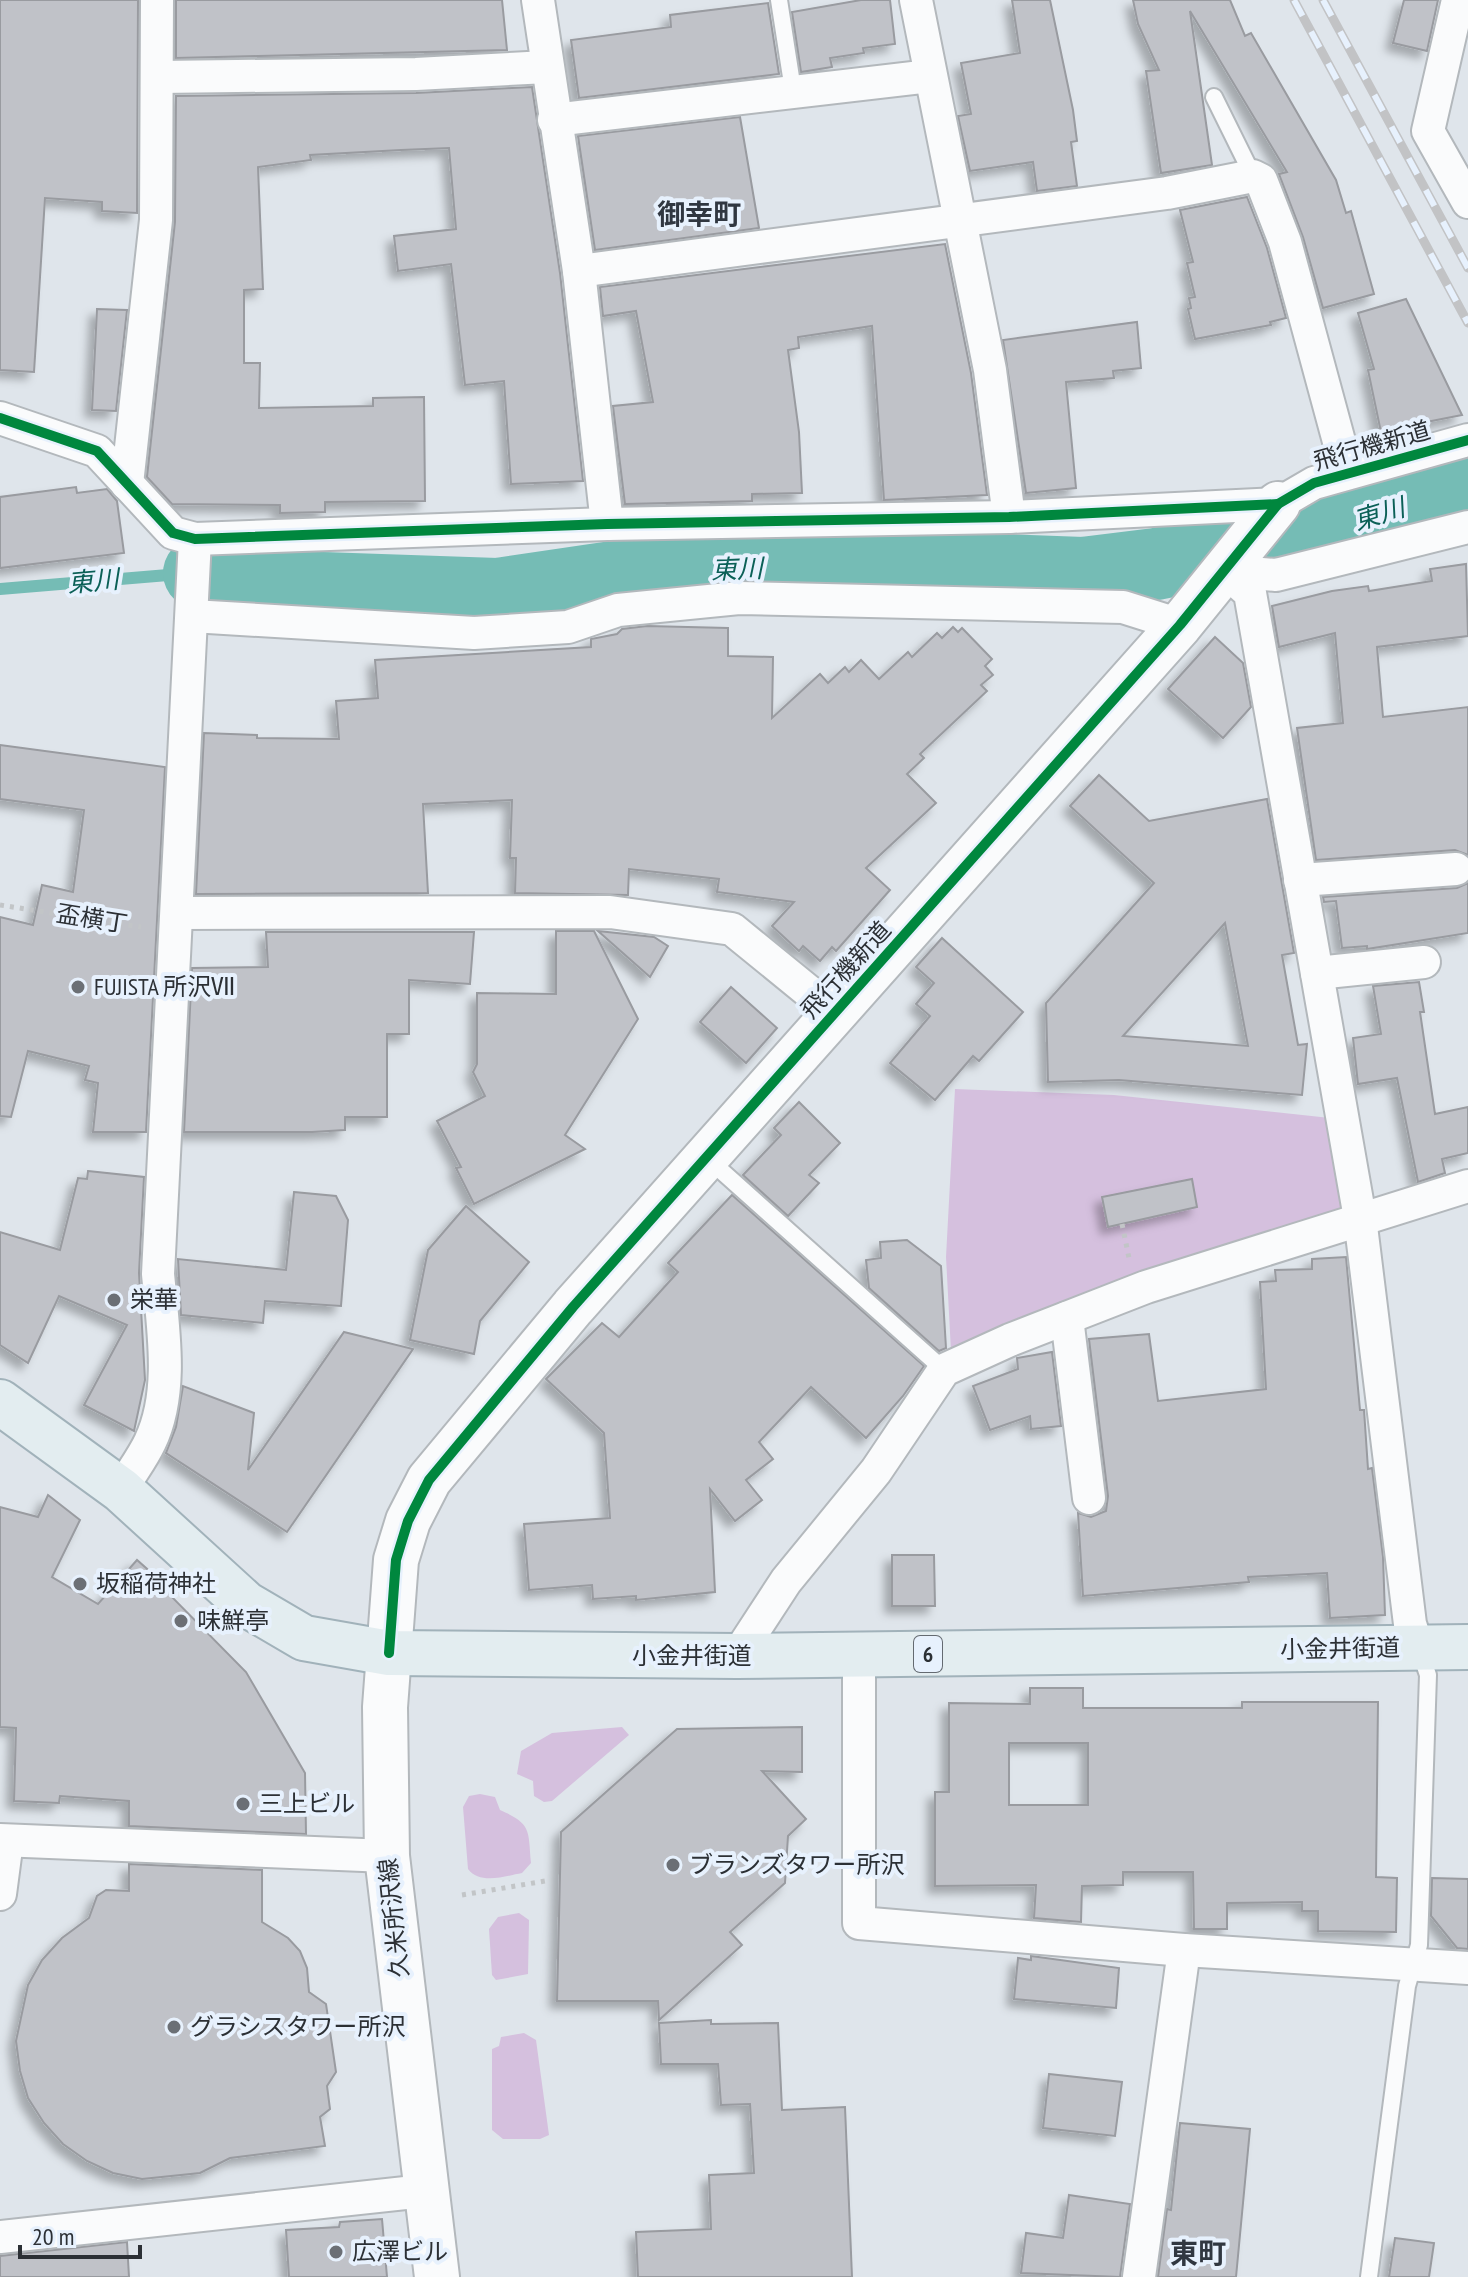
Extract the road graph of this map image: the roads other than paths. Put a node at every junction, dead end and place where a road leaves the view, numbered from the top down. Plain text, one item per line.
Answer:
1 (157, 0) edge
2 (538, 0) edge
3 (779, 0) edge
4 (916, 0) edge
5 (1458, 0) edge
6 (547, 67) junction
7 (930, 76) junction
8 (159, 77) junction
9 (793, 90) junction
10 (1214, 97) dead end
11 (554, 120) junction
12 (1253, 176) junction
13 (1468, 202) edge
14 (959, 221) junction
15 (579, 271) junction
16 (0, 418) edge
17 (1468, 440) edge
18 (1347, 471) junction
19 (127, 484) junction
20 (1274, 508) junction
21 (1009, 517) junction
22 (607, 524) junction
23 (1468, 527) edge
24 (196, 545) junction
25 (1228, 567) junction
26 (193, 603) junction
27 (1180, 625) junction
28 (1456, 869) dead end
29 (1300, 880) junction
30 (179, 913) junction
31 (1424, 962) dead end
32 (1317, 973) junction
33 (835, 1013) junction
34 (704, 1156) junction
35 (1468, 1186) edge
36 (1360, 1218) junction
37 (1067, 1318) junction
38 (944, 1370) junction
39 (0, 1402) edge
40 (121, 1490) junction
41 (1089, 1498) dead end
42 (1468, 1647) edge
43 (1418, 1648) junction
44 (389, 1653) junction
45 (859, 1655) junction
46 (737, 1656) junction
47 (3, 1840) edge
48 (387, 1856) junction
49 (0, 1894) edge
50 (1184, 1950) junction
51 (1414, 1963) junction
52 (1468, 1968) edge
53 (424, 2191) junction
54 (0, 2237) edge
55 (437, 2277) edge
56 (1139, 2277) edge
57 (1369, 2277) edge

1 - 8 street
2 - 6 street
3 - 9 lane
4 - 7 street
5 - 13 street
6 - 8 street
6 - 11 street
7 - 9 street
7 - 14 street
8 - 19 street
9 - 11 street
10 - 12 lane
11 - 15 street
12 - 14 street
12 - 18 street
14 - 15 street
14 - 21 street
15 - 22 street
16 - 19 street
17 - 18 street, 飛行機新道
18 - 20 street, 飛行機新道
19 - 24 street
20 - 21 street
20 - 25 street, 飛行機新道
21 - 22 street
22 - 24 street
23 - 25 street
24 - 26 street
25 - 27 street, 飛行機新道
25 - 29 street
26 - 27 street
26 - 30 street
27 - 33 street, 飛行機新道
28 - 29 street
29 - 32 street
30 - 33 street
30 - 40 street
31 - 32 street
32 - 36 street
33 - 34 street, 飛行機新道
34 - 38 lane
34 - 44 street, 飛行機新道
35 - 36 street
36 - 37 street
36 - 43 street
37 - 38 street
37 - 41 street
38 - 46 street
39 - 40 main road, 小金井街道 / 6
40 - 44 main road, 小金井街道 / 6
42 - 43 main road, 小金井街道 / 6
43 - 45 main road, 小金井街道 / 6
43 - 51 lane
44 - 46 main road, 小金井街道 / 6
44 - 48 street, 久米所沢線
45 - 46 main road, 小金井街道 / 6
45 - 50 street
47 - 48 street
47 - 49 street
48 - 53 street, 久米所沢線
50 - 51 street
50 - 56 street
51 - 52 street
51 - 57 lane
53 - 54 street
53 - 55 street, 久米所沢線

